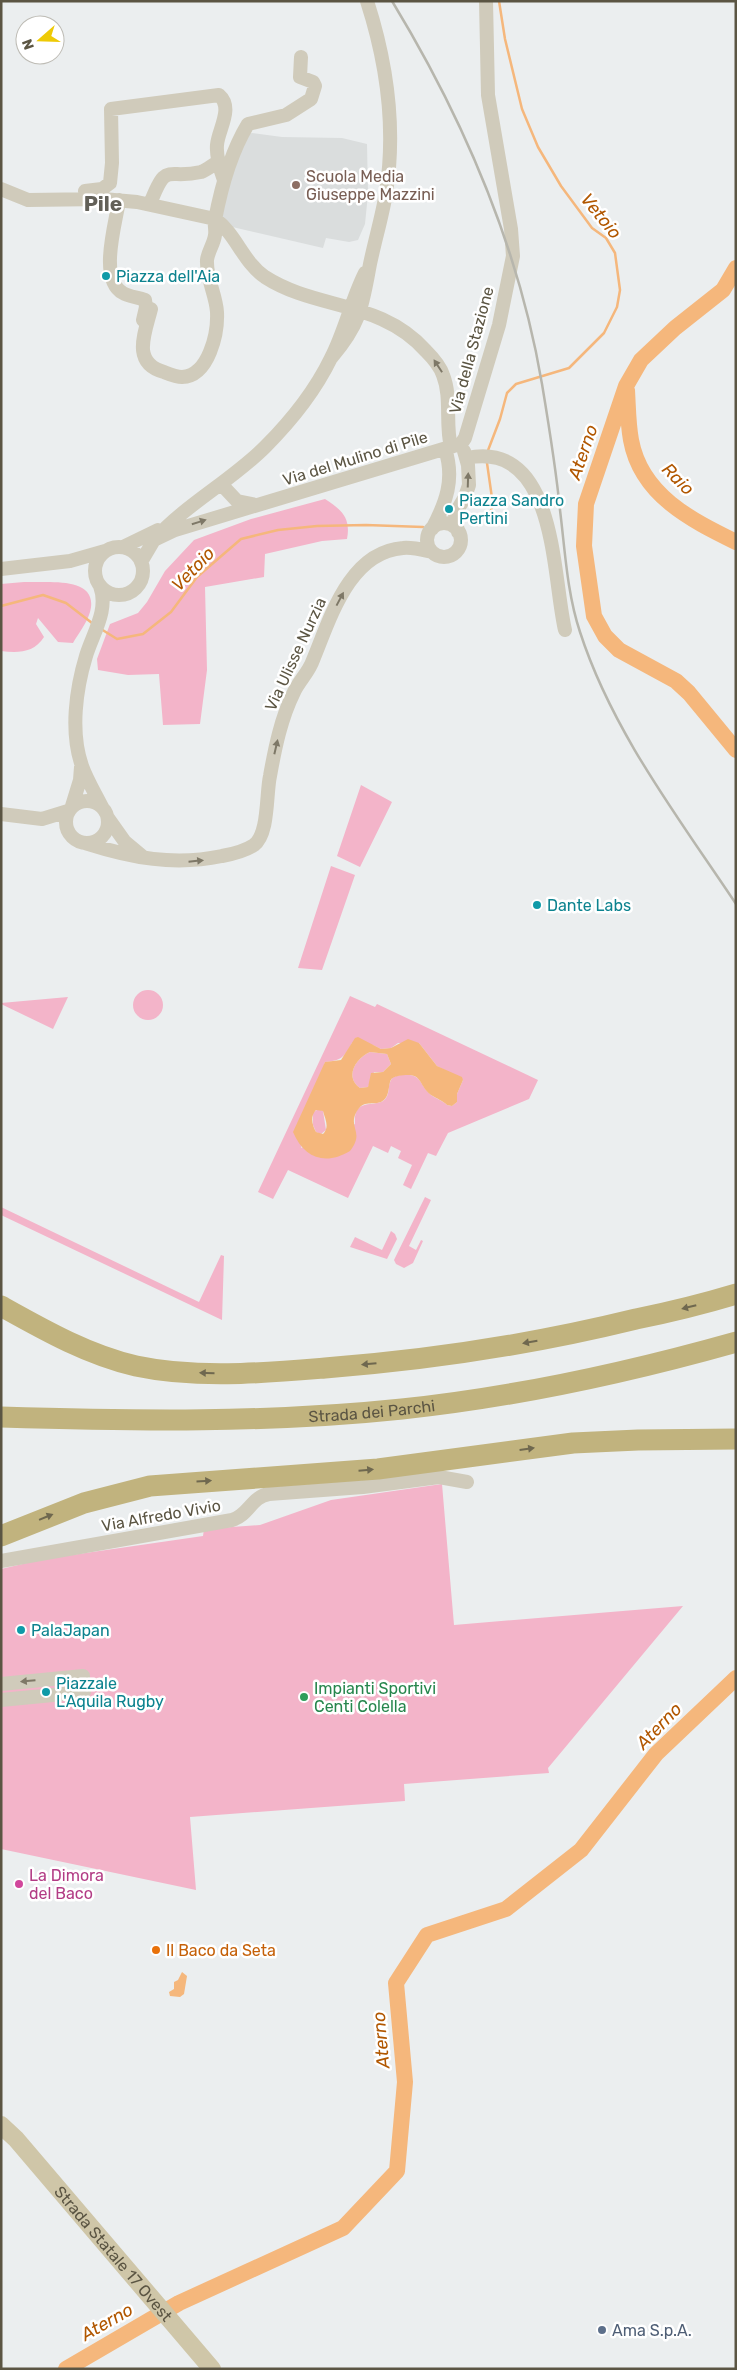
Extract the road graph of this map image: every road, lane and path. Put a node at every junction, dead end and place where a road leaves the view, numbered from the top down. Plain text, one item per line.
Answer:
1 (367, 1) edge
2 (486, 1) edge
3 (301, 57) dead end
4 (218, 162) junction
5 (224, 180) junction
6 (1, 189) edge
7 (71, 200) junction
8 (119, 200) junction
9 (150, 204) junction
10 (215, 219) junction
11 (152, 309) dead end
12 (356, 309) junction
13 (139, 335) dead end
14 (453, 447) junction
15 (467, 458) junction
16 (222, 485) junction
17 (447, 496) junction
18 (462, 502) junction
19 (258, 505) junction
20 (172, 522) junction
21 (432, 529) junction
22 (458, 532) junction
23 (154, 540) junction
24 (123, 548) junction
25 (106, 551) junction
26 (432, 552) junction
27 (70, 561) junction
28 (141, 562) junction
29 (1, 569) edge
30 (106, 592) junction
31 (565, 630) dead end
32 (81, 764) junction
33 (70, 809) junction
34 (105, 812) junction
35 (1, 814) edge
36 (35, 819) junction
37 (70, 836) junction
38 (85, 843) junction
39 (148, 860) junction
40 (736, 1294) edge
41 (1, 1306) edge
42 (736, 1342) edge
43 (736, 1355) edge
44 (1, 1417) edge
45 (1, 1429) edge
46 (736, 1439) edge
47 (467, 1482) dead end
48 (1, 1536) edge
49 (1, 1561) edge
50 (1, 1684) edge
51 (1, 1700) edge
52 (1, 2117) edge
53 (1, 2125) edge
54 (16, 2139) junction
55 (212, 2369) edge

1 - 12 street
2 - 14 street, Via della Stazione
3 - 5 street
4 - 5 street
4 - 7 street
4 - 9 street
5 - 10 street
6 - 7 street
7 - 8 street
8 - 9 street
8 - 13 street
9 - 10 street
10 - 11 street
10 - 12 street
14 -> 12 street
12 - 16 street
14 - 15 street
14 - 17 street
14 - 19 street, Via del Mulino di Pile
18 -> 15 street
15 - 31 street
16 - 19 street
16 - 20 street
17 - 18 street
17 - 21 street
18 - 22 street
23 -> 19 street, Via del Mulino di Pile
20 - 23 street
20 - 24 street
21 - 22 street
21 - 26 street
22 - 26 street
23 - 28 street
24 - 25 street
24 - 28 street
25 - 27 street
25 - 30 street
39 -> 26 street, Via Ulisse Nurzia
27 - 29 street
27 - 30 street
28 - 30 street
30 - 32 street
32 - 33 street
32 - 34 street
33 - 34 street
33 - 36 street
33 - 37 street
34 - 38 street
34 - 39 street
35 - 36 street
36 - 37 street
37 - 38 street
38 - 39 street, Via Ulisse Nurzia
40 -> 41 highway
42 - 44 highway, Strada dei Parchi
43 - 45 highway, Strada dei Parchi
48 -> 46 highway
47 - 49 street, Via Alfredo Vivio
51 -> 50 street
52 - 54 main road, Strada Statale 17 Ovest
53 - 54 main road, Strada Statale 17 Ovest
54 - 55 main road, Strada Statale 17 Ovest

